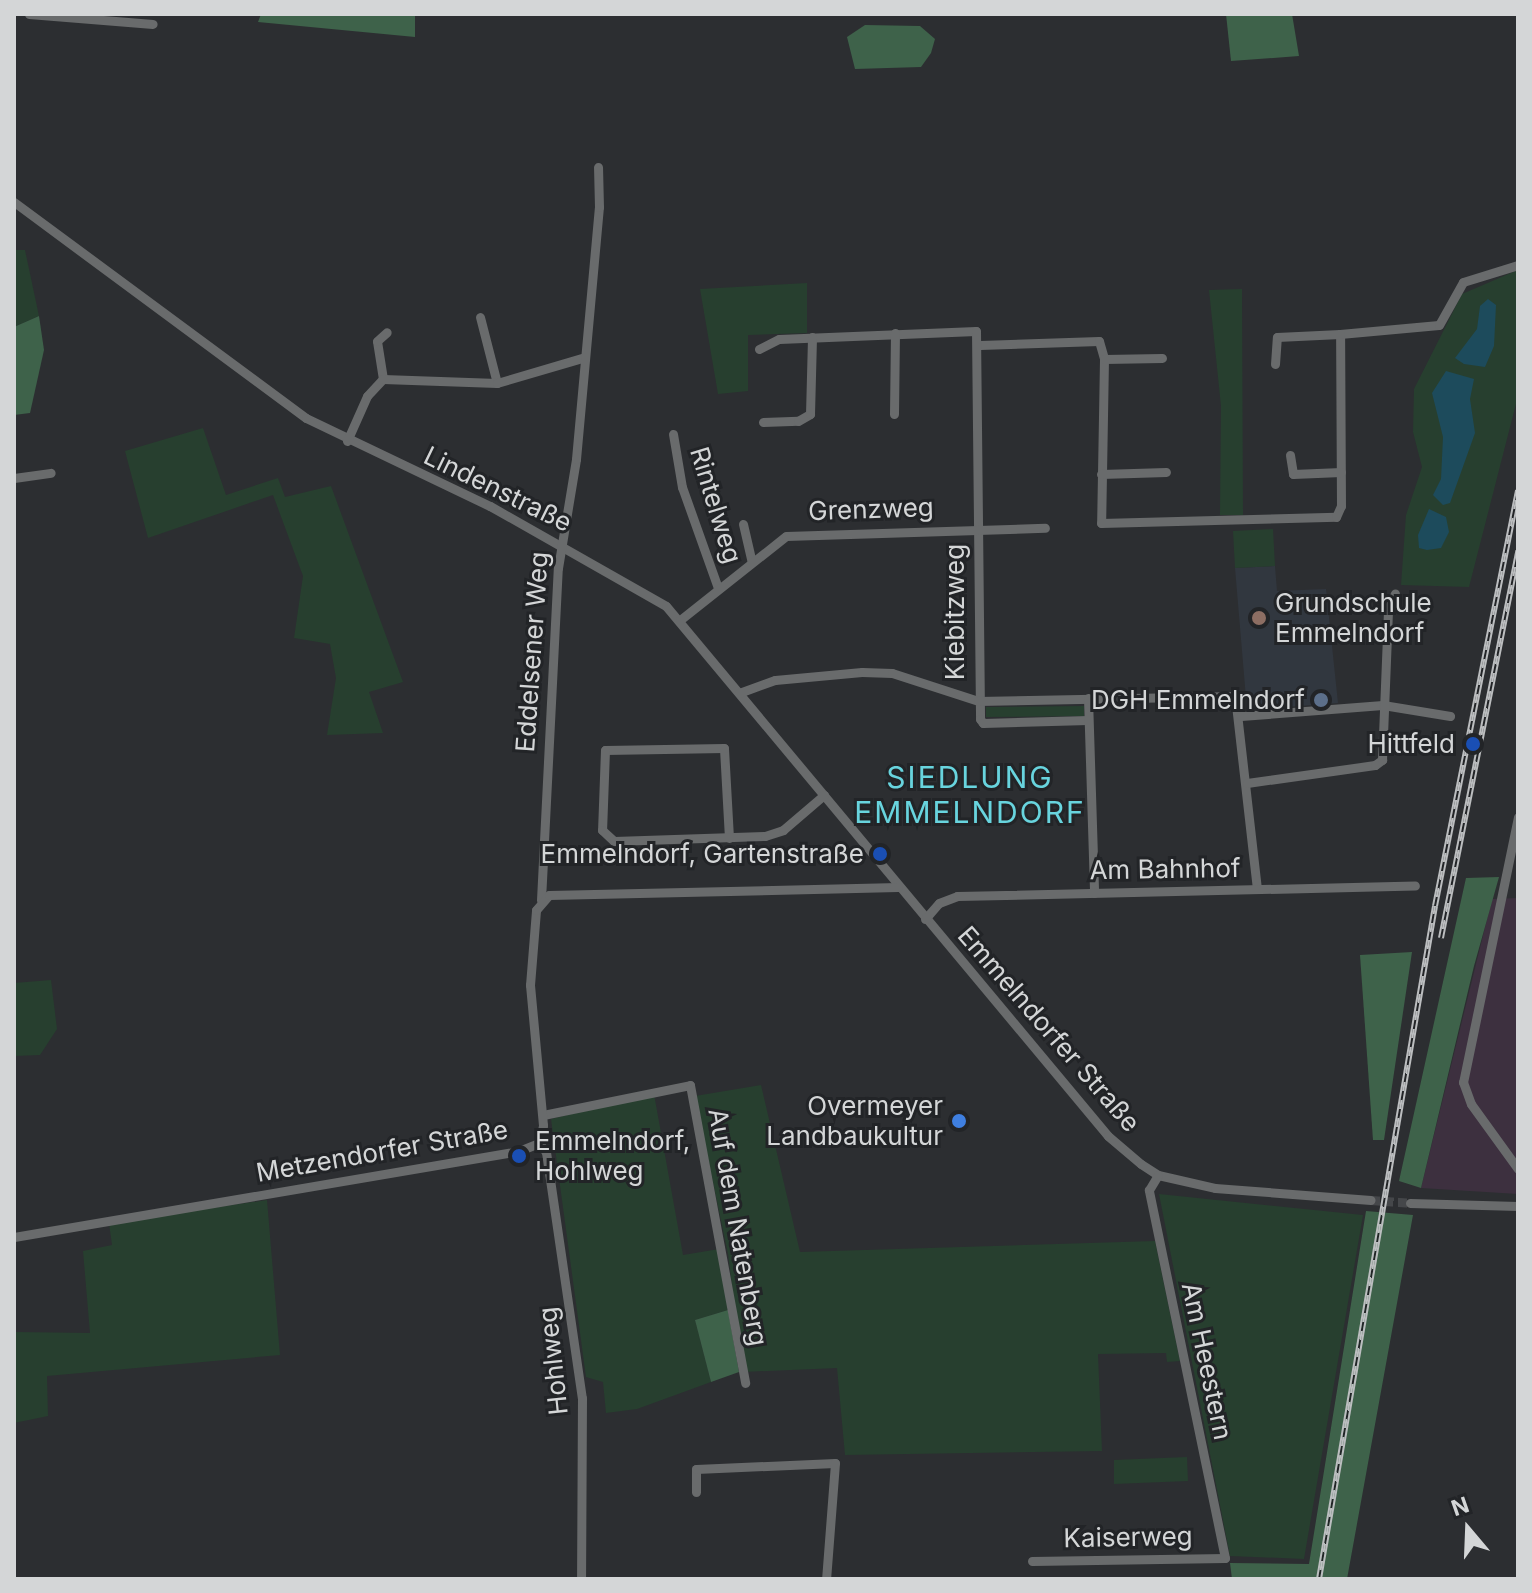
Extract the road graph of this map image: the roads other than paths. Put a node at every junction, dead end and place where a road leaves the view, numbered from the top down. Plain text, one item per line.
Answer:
1 (29, 14) edge
2 (153, 24) dead end
3 (598, 167) dead end
4 (14, 202) edge
5 (1518, 265) edge
6 (480, 317) dead end
7 (387, 332) dead end
8 (895, 333) junction
9 (1340, 334) junction
10 (812, 337) junction
11 (980, 345) junction
12 (759, 349) dead end
13 (582, 358) junction
14 (1162, 358) dead end
15 (1104, 359) junction
16 (1275, 364) dead end
17 (383, 379) junction
18 (497, 383) junction
19 (894, 414) dead end
20 (763, 422) dead end
21 (673, 434) dead end
22 (347, 441) junction
23 (1290, 455) dead end
24 (1166, 472) dead end
25 (1341, 472) junction
26 (51, 473) dead end
27 (1101, 474) junction
28 (14, 478) edge
29 (743, 524) dead end
30 (977, 528) junction
31 (1045, 528) dead end
32 (561, 545) junction
33 (752, 562) junction
34 (718, 588) junction
35 (1395, 593) dead end
36 (680, 620) junction
37 (739, 693) junction
38 (1088, 698) junction
39 (978, 701) junction
40 (1383, 705) junction
41 (1241, 716) junction
42 (1450, 716) dead end
43 (1088, 720) junction
44 (1247, 783) junction
45 (824, 795) junction
46 (1518, 817) edge
47 (729, 838) junction
48 (1415, 886) dead end
49 (898, 887) junction
50 (1257, 889) junction
51 (1094, 893) junction
52 (541, 900) junction
53 (925, 919) junction
54 (543, 1115) junction
55 (539, 1143) junction
56 (1518, 1169) edge
57 (1158, 1175) junction
58 (1371, 1200) tunnel mouth
59 (1410, 1203) tunnel mouth
60 (1518, 1206) edge
61 (14, 1237) edge
62 (745, 1383) dead end
63 (696, 1492) dead end
64 (1225, 1558) joint
65 (1032, 1561) dead end
66 (581, 1579) edge
67 (826, 1579) edge

1 - 2 street
3 - 13 street, Eddelsener Weg
4 - 22 street, Lindenstraße
5 - 9 street
6 - 18 street
7 - 17 street
8 - 10 street
8 - 11 street, Kiebitzweg
8 - 19 street
9 - 16 street
9 - 25 street
10 - 12 street
10 - 20 street
11 - 15 street
11 - 30 street, Kiebitzweg
13 - 18 street
13 - 32 street, Eddelsener Weg
14 - 15 street
15 - 27 street
17 - 18 street
17 - 22 street
21 - 34 street, Rintelweg
22 - 32 street, Lindenstraße
23 - 25 street
24 - 27 street
25 - 27 street
26 - 28 street
29 - 33 street
30 - 31 street, Grenzweg
30 - 33 street, Grenzweg
30 - 39 street, Kiebitzweg
32 - 36 street, Lindenstraße
32 - 52 street, Eddelsener Weg
33 - 34 street, Grenzweg
34 - 36 street, Grenzweg
35 - 40 street
36 - 37 street, Lindenstraße
37 - 39 street
37 - 45 street, Lindenstraße
38 - 39 street
38 - 41 street
38 - 43 street
39 - 43 street
40 - 41 street
40 - 42 street
40 - 44 street
41 - 44 street
43 - 51 street
44 - 50 street
45 - 47 street
45 - 49 street, Lindenstraße
46 - 56 street
47 - 47 street
48 - 50 street, Am Bahnhof
49 - 52 street
49 - 53 street, Emmelndorfer Straße
50 - 51 street, Am Bahnhof
51 - 53 street, Am Bahnhof
52 - 54 street, Metzendorfer Straße
53 - 57 street, Emmelndorfer Straße
54 - 55 street, Metzendorfer Straße
54 - 62 street, Auf dem Natenberg
55 - 61 street, Metzendorfer Straße
55 - 66 street, Hohlweg
57 - 58 street, Emmelndorfer Straße
57 - 64 street, Am Heestern
59 - 60 street
63 - 67 street
64 - 65 street, Kaiserweg

